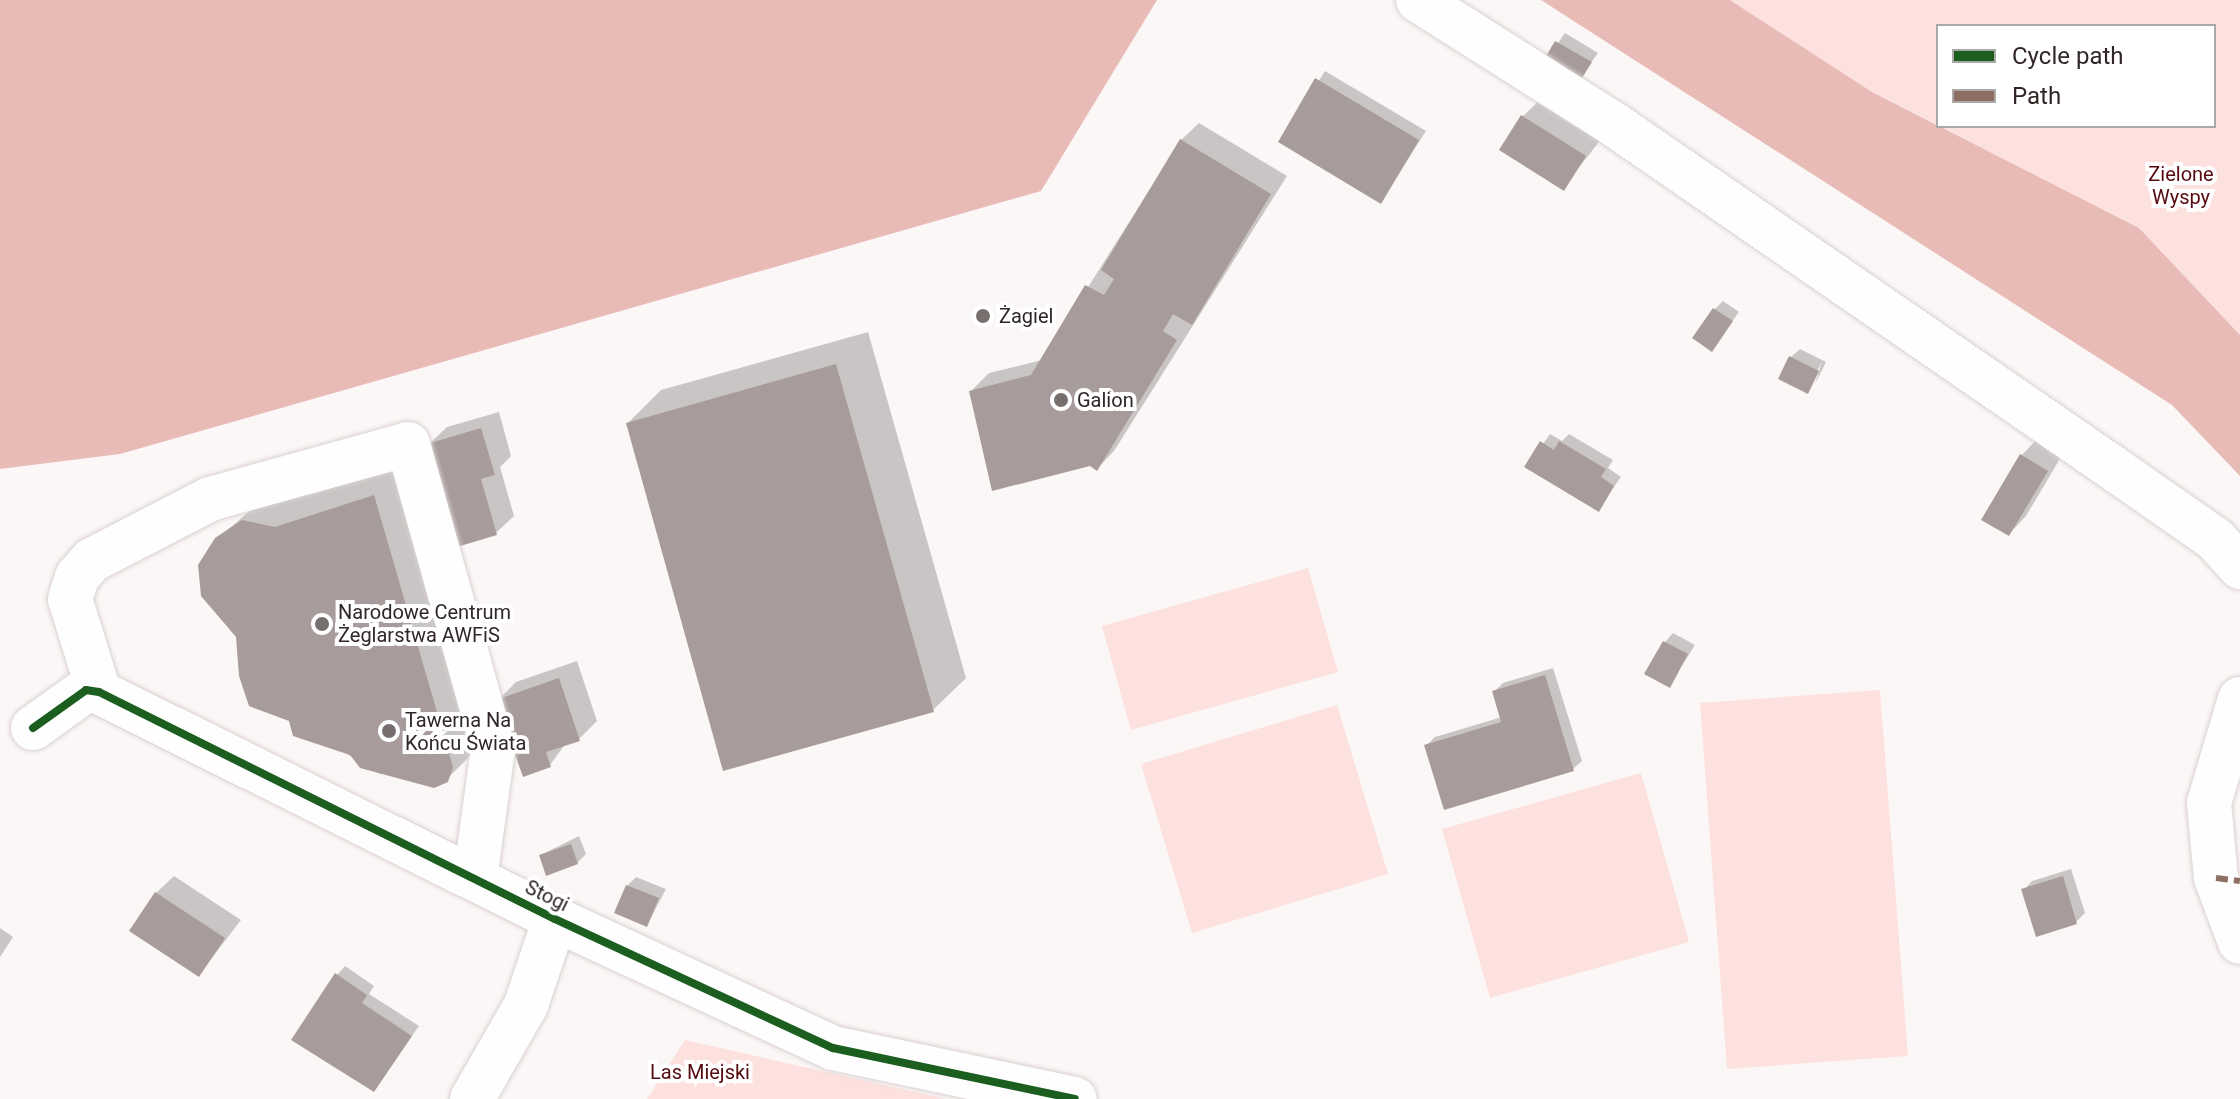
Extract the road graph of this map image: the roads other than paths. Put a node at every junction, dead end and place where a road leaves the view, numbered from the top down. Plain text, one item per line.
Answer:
1 (1418, 0) edge
2 (2238, 562) edge
3 (95, 683) junction
4 (2240, 699) edge
5 (33, 728) dead end
6 (478, 858) junction
7 (555, 919) junction
8 (2240, 942) edge
9 (472, 1099) edge
10 (1075, 1099) edge

1 - 2 street
3 - 5 street
3 - 6 street, Stogi
3 - 6 street
4 - 8 street
6 - 7 street, Stogi
7 - 9 street
7 - 10 street, Stogi

